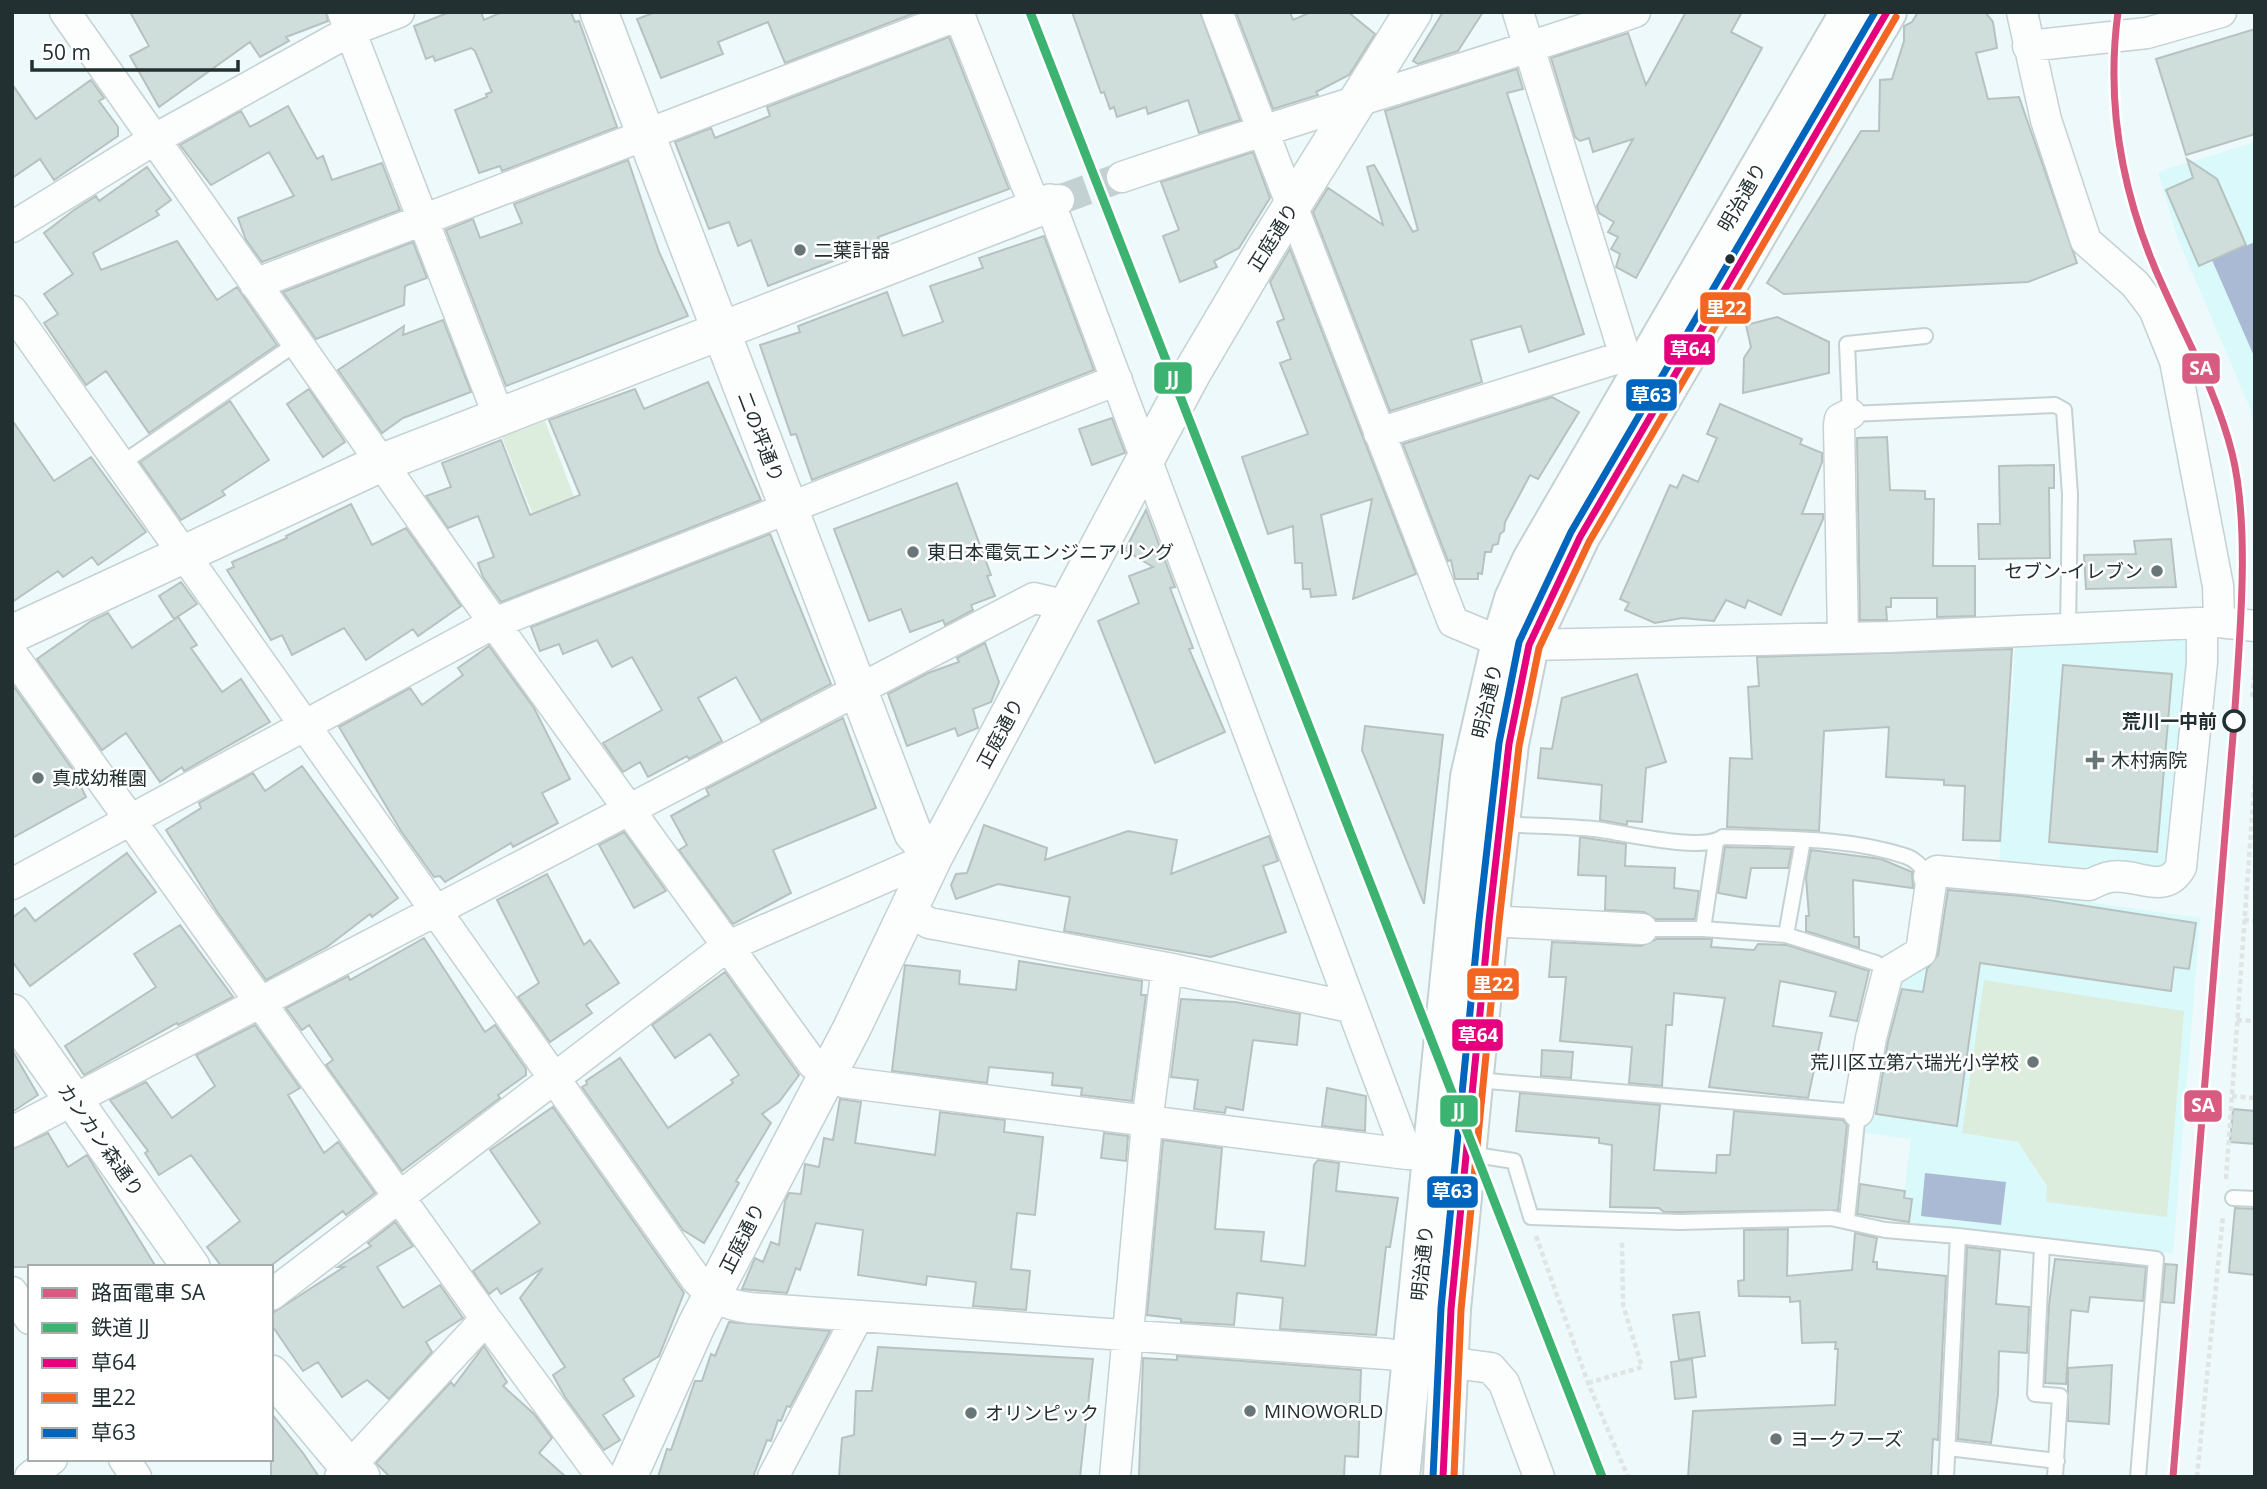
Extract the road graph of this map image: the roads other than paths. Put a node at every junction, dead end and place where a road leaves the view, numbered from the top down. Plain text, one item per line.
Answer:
1 (65, 12) edge
2 (399, 12) edge
3 (599, 12) edge
4 (1217, 12) edge
5 (1413, 12) edge
6 (1518, 12) edge
7 (1635, 12) edge
8 (1850, 12) edge
9 (1887, 12) edge
10 (2022, 12) edge
11 (2221, 12) edge
12 (959, 14) edge
13 (347, 22) edge
14 (2028, 46) junction
15 (1529, 48) junction
16 (1357, 99) junction
17 (1261, 129) junction
18 (646, 135) junction
19 (155, 139) junction
20 (1122, 177) tunnel mouth
21 (1049, 204) junction
22 (1291, 208) junction
23 (424, 220) junction
24 (12, 227) edge
25 (255, 284) junction
26 (12, 310) edge
27 (719, 331) junction
28 (1925, 336) dead end
29 (297, 343) junction
30 (1646, 368) junction
31 (1117, 380) junction
32 (1850, 414) junction
33 (499, 417) junction
34 (1379, 433) junction
35 (1147, 457) junction
36 (381, 463) junction
37 (121, 464) junction
38 (789, 510) junction
39 (184, 554) junction
40 (1068, 606) junction
41 (2211, 622) junction
42 (494, 623) junction
43 (2255, 626) edge
44 (2068, 630) junction
45 (12, 634) edge
46 (1843, 638) junction
47 (1515, 643) junction
48 (12, 654) edge
49 (858, 688) junction
50 (304, 726) junction
51 (628, 810) junction
52 (131, 820) junction
53 (1499, 824) junction
54 (1803, 840) junction
55 (1716, 842) junction
56 (934, 856) junction
57 (1929, 877) junction
58 (12, 884) edge
59 (433, 911) junction
60 (908, 911) junction
61 (1489, 921) junction
62 (1642, 929) joint
63 (1703, 929) junction
64 (1786, 935) junction
65 (726, 947) junction
66 (1167, 968) junction
67 (1888, 972) junction
68 (260, 1001) junction
69 (1350, 1007) junction
70 (12, 1013) edge
71 (827, 1074) junction
72 (556, 1077) junction
73 (1474, 1080) junction
74 (74, 1102) junction
75 (1858, 1111) junction
76 (1147, 1123) junction
77 (12, 1132) edge
78 (1435, 1154) junction
79 (2230, 1191) road end
80 (400, 1198) junction
81 (2255, 1199) edge
82 (1847, 1220) junction
83 (1958, 1236) junction
84 (2042, 1246) junction
85 (190, 1265) edge
86 (12, 1293) edge
87 (273, 1294) edge
88 (712, 1296) junction
89 (28, 1316) edge
90 (858, 1316) junction
91 (485, 1319) junction
92 (1128, 1338) junction
93 (1430, 1359) junction
94 (273, 1377) edge
95 (1948, 1448) junction
96 (50, 1461) edge
97 (125, 1461) edge
98 (2057, 1461) junction
99 (349, 1473) edge
100 (30, 1477) edge
101 (136, 1477) edge
102 (602, 1477) edge
103 (628, 1477) edge
104 (773, 1477) edge
105 (1115, 1477) edge
106 (1400, 1477) edge
107 (1443, 1477) edge
108 (1539, 1477) edge
109 (1945, 1477) edge
110 (2055, 1477) edge
111 (2138, 1477) edge

1 - 19 street
2 - 13 street
3 - 18 street, 二の坪通り
4 - 17 street
5 - 16 street, 正庭通り
6 - 15 street
7 - 15 street
8 - 30 main road, 明治通り
9 - 30 main road, 明治通り
10 - 14 street
11 - 14 street
12 - 18 street
12 - 21 street
13 - 19 street
13 - 23 street
14 - 41 street
15 - 16 street
15 - 30 street
16 - 17 street
16 - 22 street, 正庭通り
17 - 20 street
17 - 22 street
18 - 23 street
18 - 27 street, 二の坪通り
19 - 24 street
19 - 25 street
21 - 27 street
21 - 31 street
22 - 34 street
22 - 35 street, 正庭通り
23 - 25 street
23 - 33 street
25 - 29 street
26 - 37 street
27 - 33 street
27 - 38 street, 二の坪通り
28 - 32 lane
29 - 36 street
29 - 37 lane
30 - 34 street
30 - 47 main road, 明治通り
31 - 35 street
31 - 38 street
32 - 44 lane
32 - 46 street
33 - 36 street
34 - 47 street
35 - 40 street, 正庭通り
35 - 69 street
36 - 39 street
36 - 42 street
37 - 39 street
38 - 42 street
38 - 49 street, 二の坪通り
39 - 45 street
39 - 50 street
40 - 49 street
40 - 56 street, 正庭通り
41 - 43 street
41 - 44 street
41 - 57 street
42 - 50 street
42 - 51 street
44 - 46 street
46 - 47 street
47 - 53 main road, 明治通り
47 - 78 main road, 明治通り
48 - 52 street
49 - 51 street
49 - 56 street, 二の坪通り
50 - 52 street
50 - 59 street
51 - 59 street
51 - 65 street
52 - 58 street
52 - 68 street
53 - 55 lane
53 - 61 main road, 明治通り
54 - 55 lane
54 - 57 lane
54 - 64 lane
55 - 63 lane
56 - 60 street, 正庭通り
56 - 65 street
57 - 67 street
59 - 68 street
59 - 72 street
60 - 66 street
60 - 71 street, 正庭通り
61 - 62 street
61 - 73 main road, 明治通り
62 - 63 lane
63 - 64 lane
64 - 67 lane
65 - 71 street
65 - 72 street
66 - 69 street
66 - 76 street
67 - 75 street
68 - 74 street
68 - 80 street
69 - 78 street
70 - 74 street, カンカン森通り
71 - 76 street
71 - 88 street, 正庭通り
72 - 80 street
72 - 88 street
73 - 75 lane
73 - 78 main road, 明治通り
74 - 77 street
74 - 85 street, カンカン森通り
75 - 82 lane
76 - 78 street
76 - 92 street
78 - 82 lane
78 - 93 main road, 明治通り
79 - 81 lane
80 - 87 street
80 - 91 street
82 - 83 lane
83 - 84 lane
83 - 95 lane
84 - 98 lane
84 - 111 lane
86 - 89 street
88 - 90 street
88 - 103 street, 正庭通り
90 - 92 street
90 - 104 street
91 - 99 street
91 - 102 street
92 - 93 street
92 - 105 street
93 - 106 main road, 明治通り
93 - 107 main road, 明治通り
93 - 108 street
94 - 99 street
95 - 98 lane
95 - 109 lane
96 - 100 street
97 - 101 street
98 - 110 lane

